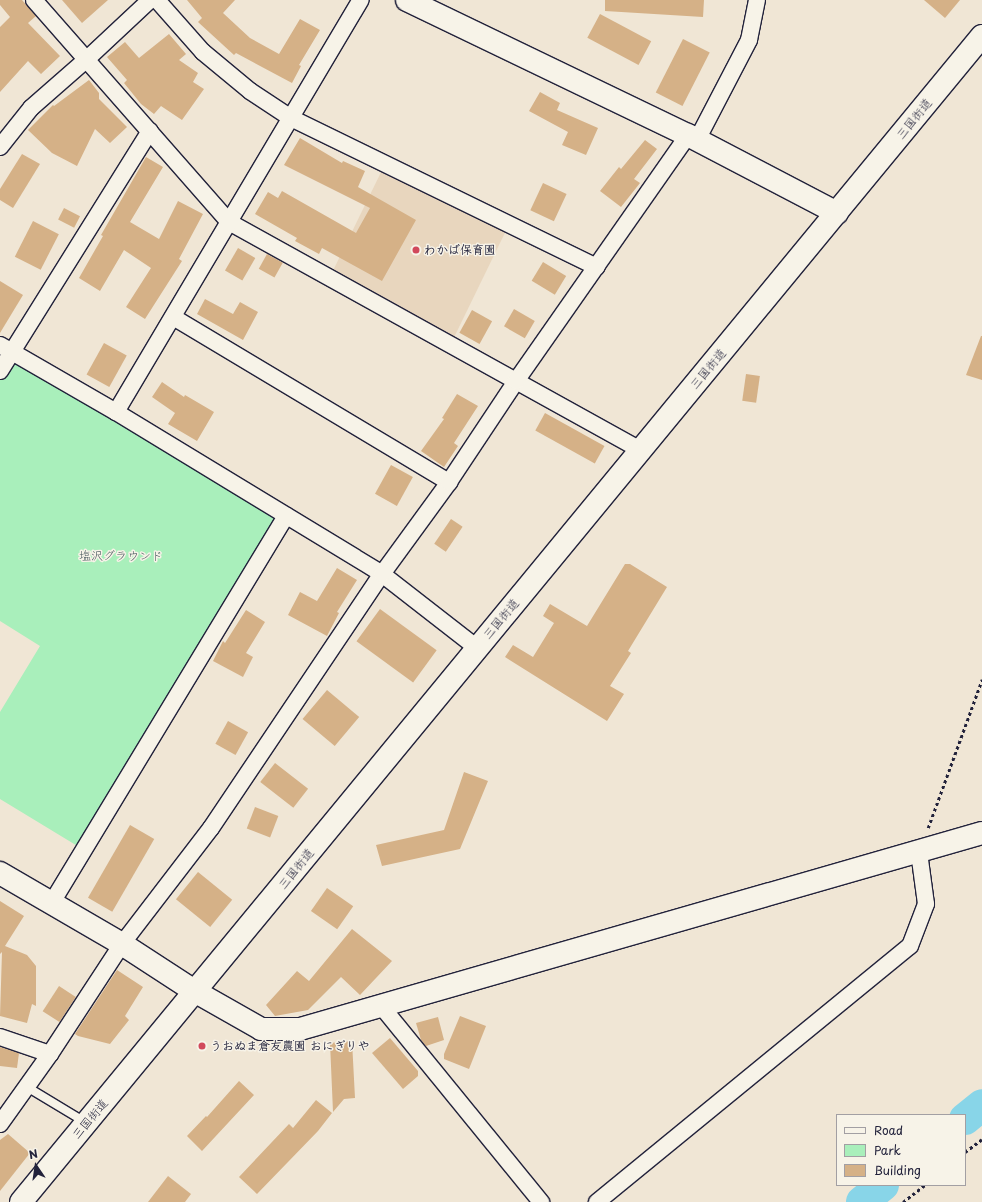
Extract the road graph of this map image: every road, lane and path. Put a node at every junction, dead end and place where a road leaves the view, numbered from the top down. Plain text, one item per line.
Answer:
1 (34, 0) edge
2 (150, 0) edge
3 (156, 0) edge
4 (361, 0) edge
5 (407, 0) edge
6 (757, 0) edge
7 (982, 36) edge
8 (87, 59) junction
9 (291, 118) junction
10 (150, 131) junction
11 (693, 138) junction
12 (0, 147) edge
13 (837, 213) junction
14 (229, 222) junction
15 (597, 267) junction
16 (173, 317) junction
17 (6, 348) edge
18 (0, 371) edge
19 (516, 381) junction
20 (116, 412) junction
21 (642, 450) junction
22 (449, 482) junction
23 (286, 516) junction
24 (382, 574) junction
25 (476, 648) junction
26 (982, 680) edge
27 (982, 833) edge
28 (919, 852) junction
29 (0, 873) edge
30 (52, 904) junction
31 (122, 944) junction
32 (196, 992) junction
33 (382, 1007) junction
34 (0, 1037) edge
35 (50, 1054) junction
36 (27, 1087) junction
37 (87, 1123) junction
38 (0, 1124) edge
39 (982, 1139) edge
40 (966, 1151) edge
41 (924, 1186) edge
42 (21, 1202) edge
43 (541, 1202) edge
44 (597, 1202) edge
45 (903, 1202) edge

1 - 8 street
2 - 8 street
3 - 9 street
4 - 9 street
5 - 11 main road
6 - 11 street
7 - 13 main road, 三国街道
8 - 10 street
8 - 12 street
9 - 14 street
9 - 15 street
10 - 14 street
10 - 17 street
11 - 13 main road
11 - 15 street
13 - 21 main road, 三国街道
14 - 16 street
14 - 19 street
15 - 19 street
16 - 20 street
16 - 22 street
17 - 18 street
17 - 20 street
19 - 21 street
19 - 22 street
20 - 23 street
21 - 25 main road, 三国街道
22 - 24 street
23 - 24 street
23 - 30 street
24 - 25 street
24 - 31 street
25 - 32 main road, 三国街道
26 - 28 path
27 - 28 main road
28 - 33 main road
28 - 44 street
29 - 30 main road
30 - 31 main road
31 - 32 main road
31 - 35 street
32 - 33 main road
32 - 37 main road, 三国街道
33 - 43 street
34 - 35 street
35 - 36 street
36 - 37 lane
36 - 38 street
37 - 42 main road, 三国街道
39 - 40 path
41 - 45 path

